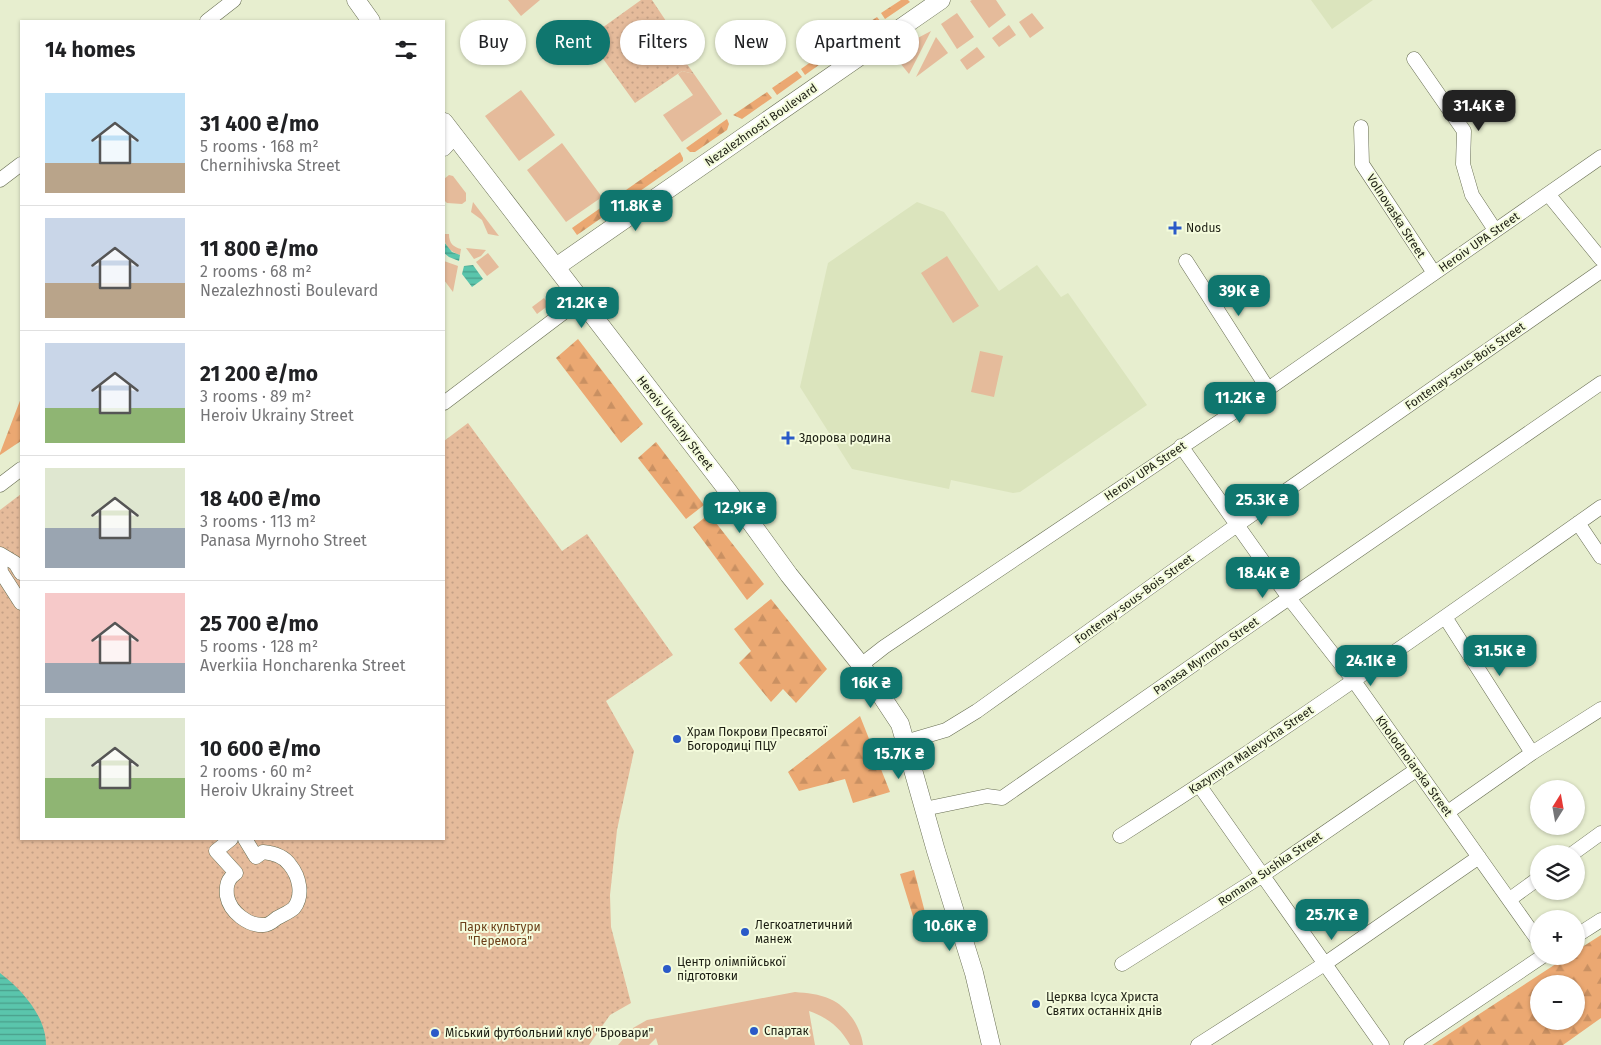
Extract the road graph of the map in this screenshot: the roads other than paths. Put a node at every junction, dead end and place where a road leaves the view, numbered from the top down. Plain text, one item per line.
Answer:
1 (234, 0) edge
2 (356, 0) edge
3 (941, 0) edge
4 (208, 20) edge
5 (370, 20) edge
6 (1414, 59) dead end
7 (445, 126) edge
8 (1361, 127) dead end
9 (449, 143) edge
10 (1601, 157) edge
11 (20, 165) edge
12 (0, 180) edge
13 (1548, 194) junction
14 (1496, 230) junction
15 (1601, 259) edge
16 (1186, 261) dead end
17 (556, 267) junction
18 (1601, 271) edge
19 (1434, 273) junction
20 (563, 313) dead end
21 (1601, 383) edge
22 (1268, 389) junction
23 (445, 402) edge
24 (1181, 446) junction
25 (20, 470) edge
26 (0, 484) edge
27 (1601, 507) edge
28 (1578, 523) junction
29 (1237, 525) junction
30 (0, 554) edge
31 (1601, 557) edge
32 (0, 560) edge
33 (20, 571) edge
34 (1289, 598) junction
35 (20, 601) edge
36 (1445, 617) junction
37 (861, 665) junction
38 (1354, 681) junction
39 (1601, 709) edge
40 (905, 742) junction
41 (1532, 753) junction
42 (1416, 770) junction
43 (1200, 785) junction
44 (924, 809) junction
45 (1448, 812) junction
46 (1601, 833) edge
47 (1120, 836) dead end
48 (230, 840) edge
49 (245, 840) edge
50 (1584, 845) edge
51 (1479, 857) junction
52 (1263, 875) junction
53 (1530, 885) edge
54 (1510, 899) junction
55 (1601, 920) edge
56 (1530, 929) edge
57 (1585, 930) edge
58 (1326, 963) junction
59 (1122, 964) dead end
60 (1531, 965) edge
61 (991, 1045) edge
62 (1198, 1045) edge
63 (1382, 1045) edge
64 (1411, 1045) edge

1 - 4 street
2 - 5 main road
3 - 17 main road, Nezalezhnosti Boulevard
6 - 14 street
7 - 9 main road, Heroiv Ukrainy Street
8 - 19 street, Volnovaska Street
9 - 17 main road, Heroiv Ukrainy Street
10 - 13 street, Heroiv UPA Street
11 - 12 street
13 - 14 street, Heroiv UPA Street
13 - 15 street
14 - 19 street, Heroiv UPA Street
16 - 22 street
17 - 37 main road, Heroiv Ukrainy Street
18 - 29 street, Fontenay-sous-Bois Street
19 - 22 street, Heroiv UPA Street
20 - 23 street
21 - 34 street, Panasa Myrnoho Street
22 - 24 street, Heroiv UPA Street
24 - 29 street, Kholodnoiarska Street
24 - 37 street, Heroiv UPA Street
25 - 26 street
27 - 28 street, Kazymyra Malevycha Street
28 - 31 street
28 - 36 street, Kazymyra Malevycha Street
29 - 34 street, Kholodnoiarska Street
29 - 40 street, Fontenay-sous-Bois Street
30 - 33 street
32 - 35 street
34 - 38 street, Kholodnoiarska Street
34 - 44 street, Panasa Myrnoho Street
36 - 38 street, Kazymyra Malevycha Street
36 - 41 street
37 - 40 main road, Heroiv Ukrainy Street
38 - 42 street, Kholodnoiarska Street
38 - 43 street, Kazymyra Malevycha Street
39 - 41 street
40 - 44 main road, Heroiv Ukrainy Street
41 - 45 street
42 - 45 street, Kholodnoiarska Street
42 - 52 street, Romana Sushka Street
43 - 47 street, Kazymyra Malevycha Street
43 - 52 street
44 - 61 main road, Heroiv Ukrainy Street
45 - 51 street, Kholodnoiarska Street
46 - 50 street
48 - 49 street
51 - 54 street, Kholodnoiarska Street
51 - 58 street
52 - 58 street
52 - 59 street, Romana Sushka Street
53 - 54 street
54 - 56 street, Kholodnoiarska Street
55 - 57 street
58 - 62 street
58 - 63 street
60 - 64 street

